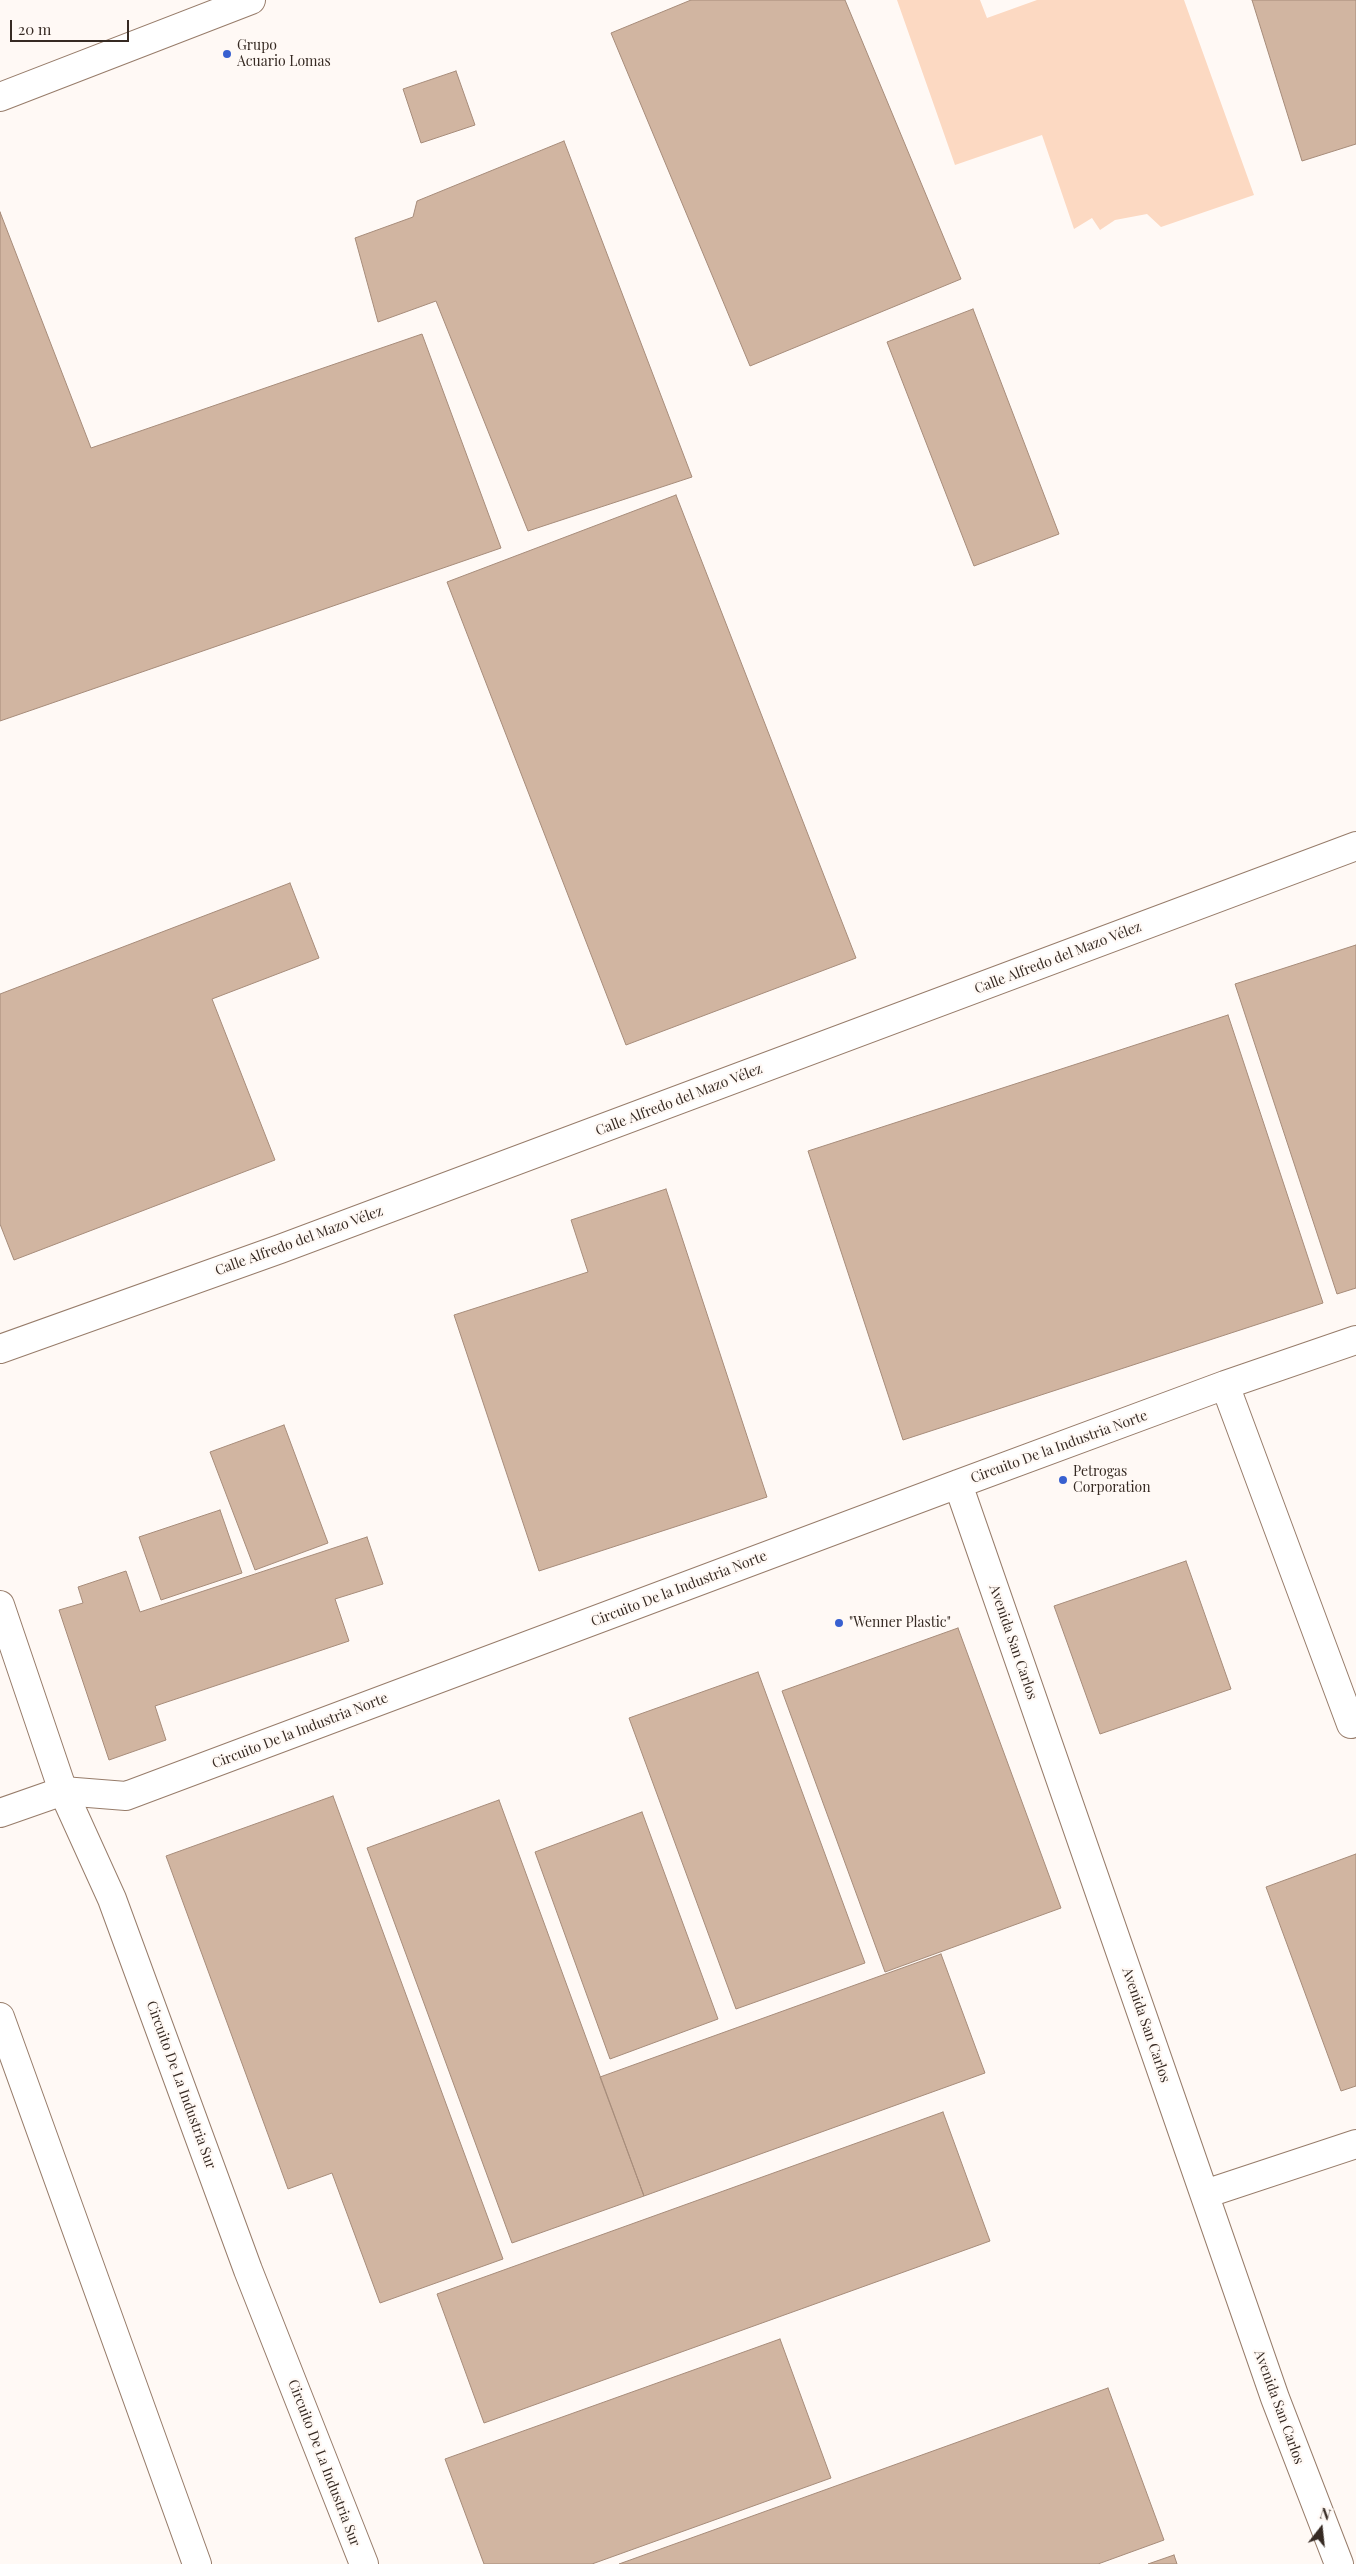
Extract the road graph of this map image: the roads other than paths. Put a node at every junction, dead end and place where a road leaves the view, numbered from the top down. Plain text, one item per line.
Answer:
1 (251, 0) edge
2 (0, 97) edge
3 (1356, 846) edge
4 (1356, 1340) edge
5 (0, 1349) edge
6 (1225, 1386) junction
7 (958, 1484) junction
8 (0, 1605) edge
9 (1350, 1724) dead end
10 (63, 1791) junction
11 (0, 1813) edge
12 (0, 2017) edge
13 (1356, 2144) edge
14 (1205, 2194) junction
15 (197, 2564) edge
16 (364, 2564) edge
17 (1339, 2564) edge

1 - 2 street
3 - 5 street, Calle Alfredo del Mazo Vélez
4 - 6 street, Circuito De la Industria Norte
6 - 7 street, Circuito De la Industria Norte
6 - 9 street
7 - 10 street, Circuito De la Industria Norte
7 - 14 street, Avenida San Carlos
8 - 10 street, Circuito De La Industria Sur
10 - 11 street, Circuito De la Industria Norte
10 - 16 street, Circuito De La Industria Sur
12 - 15 street
13 - 14 street
14 - 17 street, Avenida San Carlos

